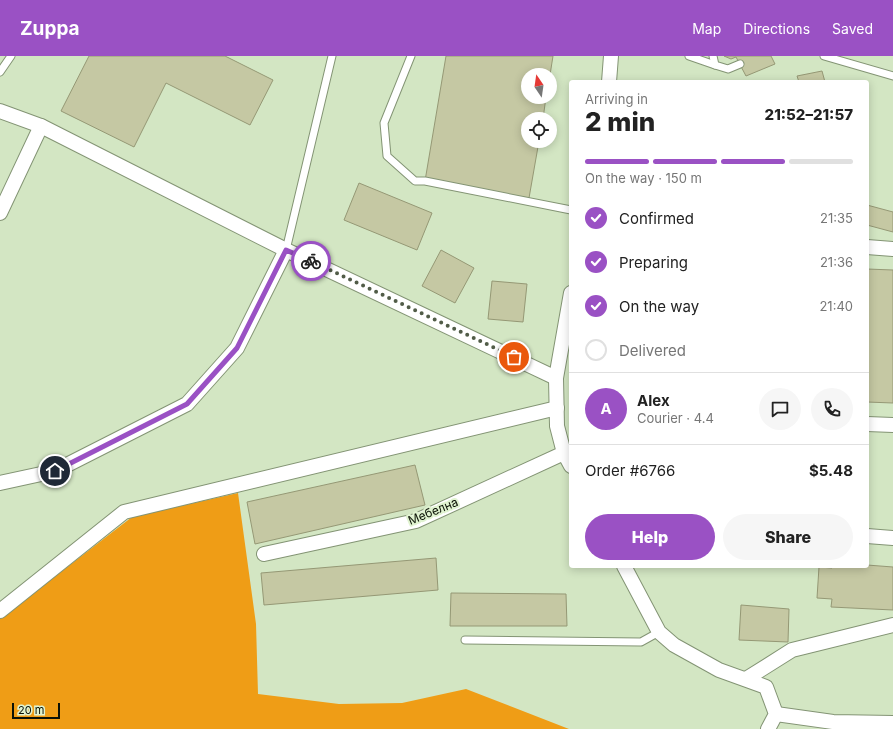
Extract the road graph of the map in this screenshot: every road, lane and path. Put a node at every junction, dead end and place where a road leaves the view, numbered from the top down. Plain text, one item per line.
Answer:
1 (11, 56) edge
2 (332, 56) edge
3 (411, 56) edge
4 (611, 56) edge
5 (689, 56) edge
6 (713, 56) edge
7 (824, 56) edge
8 (740, 64) dead end
9 (715, 65) junction
10 (0, 72) edge
11 (893, 76) edge
12 (610, 80) edge
13 (0, 111) edge
14 (41, 126) junction
15 (569, 210) edge
16 (0, 213) edge
17 (869, 247) edge
18 (893, 248) edge
19 (286, 250) junction
20 (569, 304) edge
21 (556, 378) junction
22 (557, 408) junction
23 (869, 424) edge
24 (893, 425) edge
25 (567, 454) edge
26 (0, 483) edge
27 (869, 536) edge
28 (893, 538) edge
29 (264, 554) dead end
30 (625, 568) edge
31 (0, 611) edge
32 (893, 625) edge
33 (659, 632) junction
34 (465, 640) dead end
35 (746, 679) junction
36 (776, 714) junction
37 (893, 723) edge
38 (768, 729) edge

1 - 10 lane
2 - 19 lane
3 - 15 lane
4 - 12 street
5 - 9 lane
6 - 9 lane
7 - 11 lane
8 - 9 lane
13 - 14 street
14 - 16 street
14 - 19 street
17 - 18 street
19 - 21 street
19 - 26 street
20 - 21 street
21 - 22 street
22 - 25 street
22 - 31 street
23 - 24 street
25 - 29 street, Мебелна
27 - 28 street
30 - 33 street
32 - 35 street
33 - 34 lane
33 - 35 street
35 - 36 street
36 - 37 street
36 - 38 street

